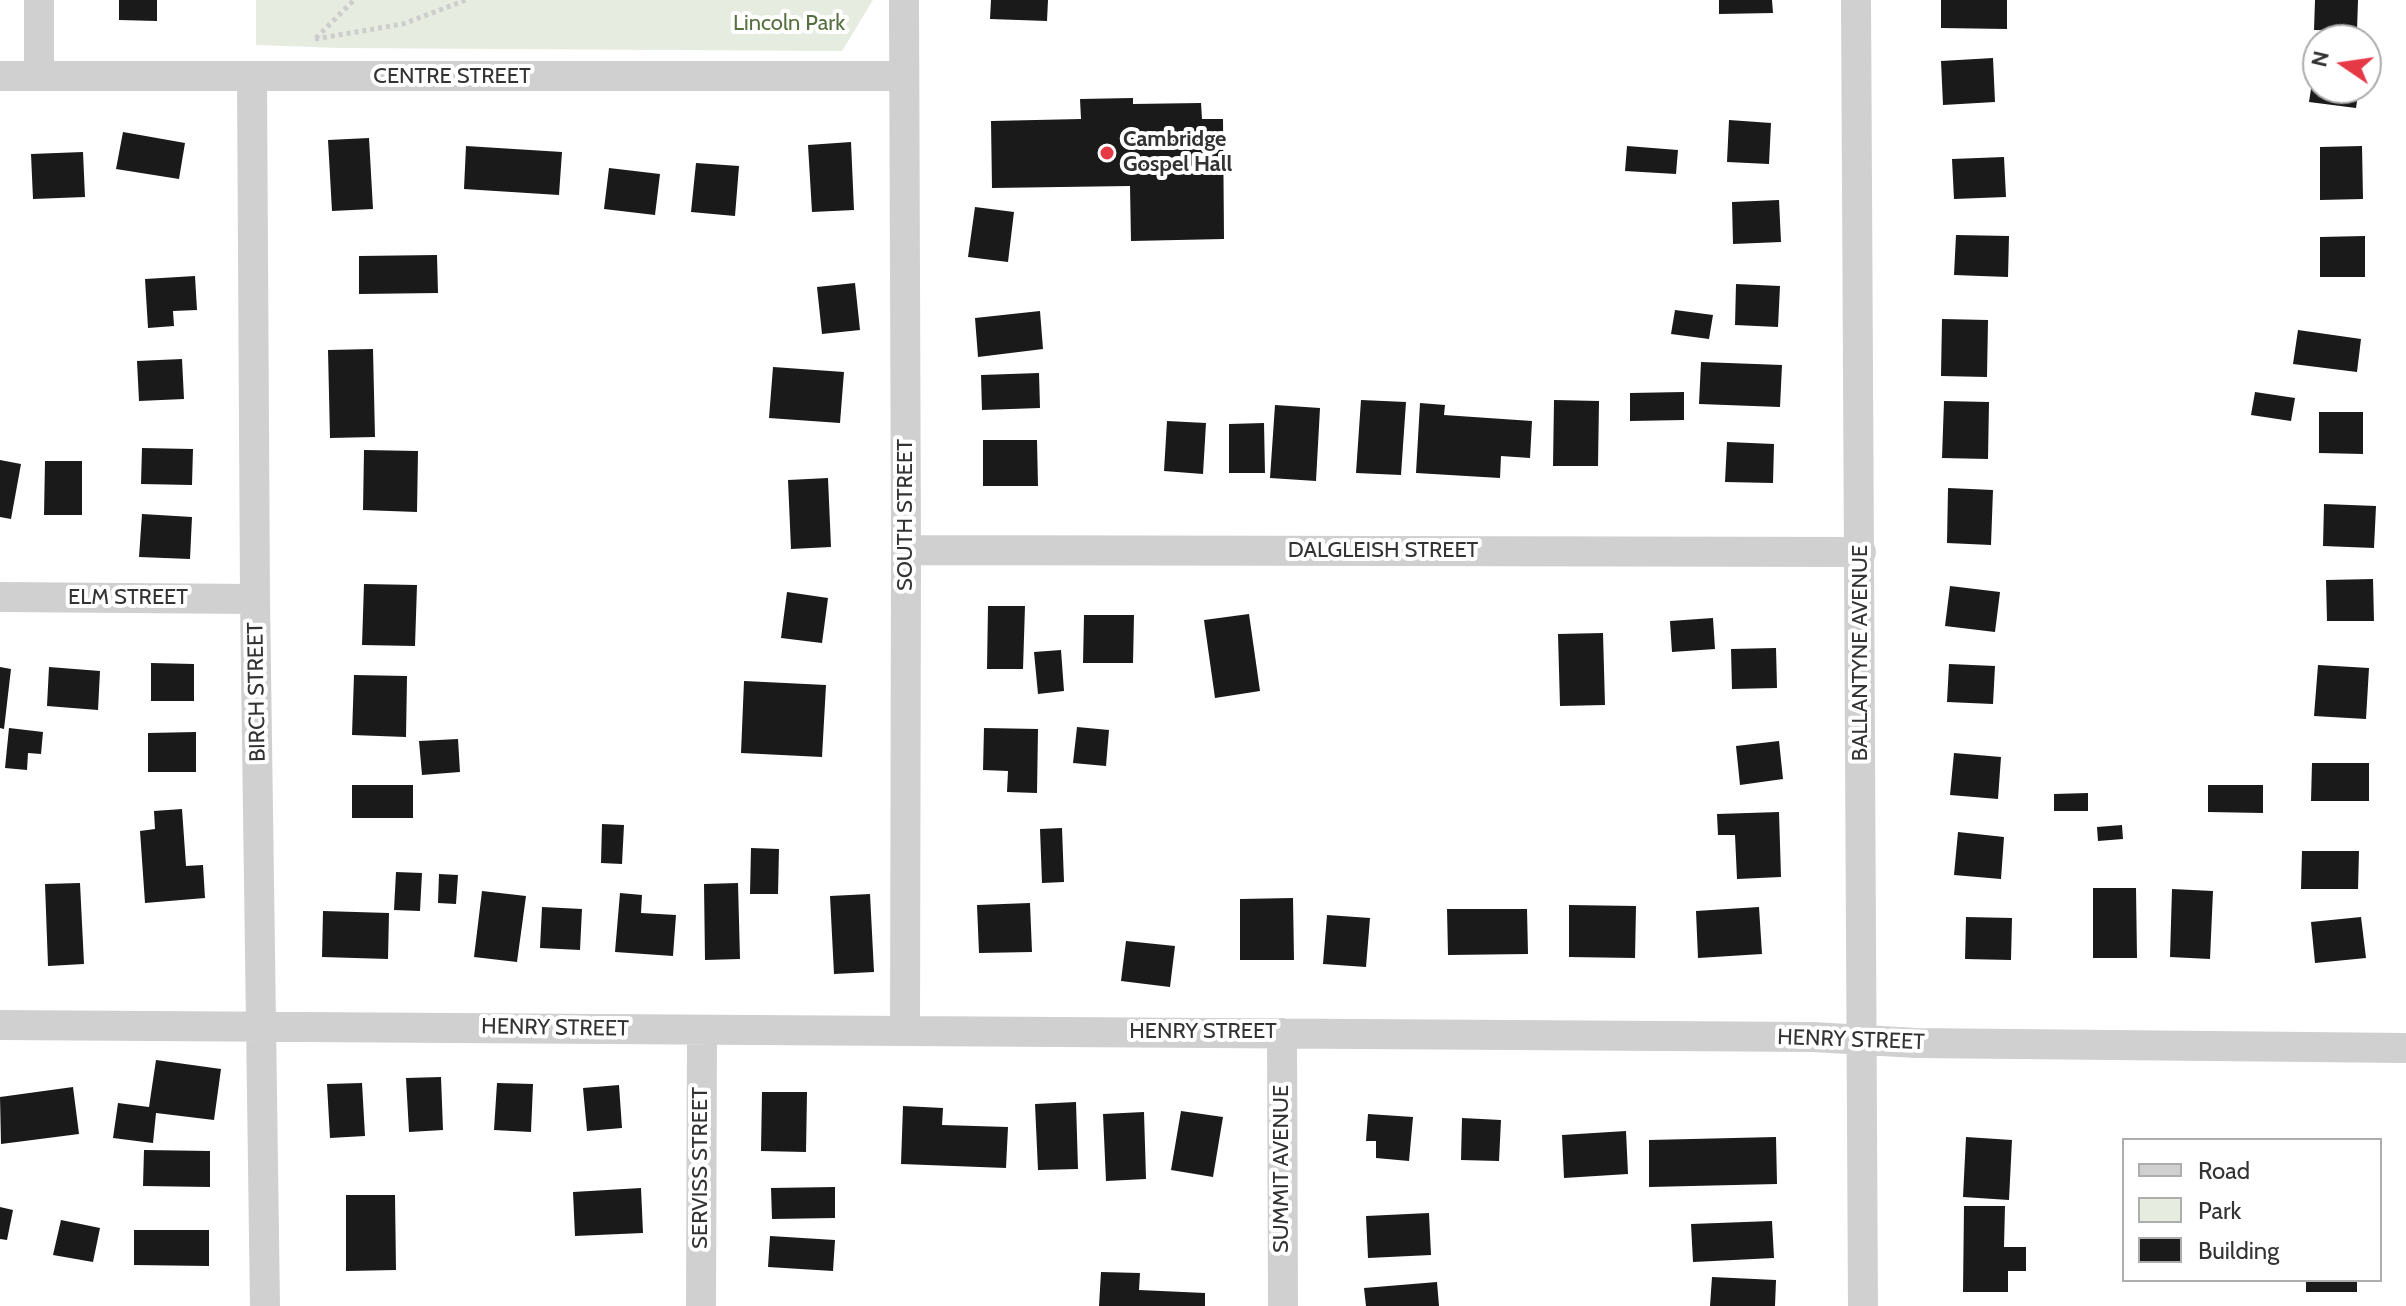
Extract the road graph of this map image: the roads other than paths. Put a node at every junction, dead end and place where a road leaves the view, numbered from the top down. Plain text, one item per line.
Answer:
1 (39, 0) edge
2 (904, 0) edge
3 (1856, 0) edge
4 (0, 76) edge
5 (39, 76) junction
6 (904, 76) junction
7 (266, 77) junction
8 (906, 550) junction
9 (1861, 552) junction
10 (0, 597) edge
11 (255, 599) junction
12 (0, 1025) edge
13 (263, 1025) junction
14 (702, 1030) junction
15 (905, 1030) junction
16 (1282, 1033) junction
17 (1862, 1040) junction
18 (2406, 1048) edge
19 (265, 1306) edge
20 (701, 1306) edge
21 (1283, 1306) edge
22 (1863, 1306) edge

1 - 5 street
2 - 6 street, SOUTH STREET
3 - 9 street, BALLANTYNE AVENUE
4 - 5 street, CENTRE STREET
5 - 7 street, CENTRE STREET
6 - 7 street, CENTRE STREET
6 - 8 street, SOUTH STREET
7 - 11 street, BIRCH STREET
8 - 9 street, DALGLEISH STREET
8 - 15 street, SOUTH STREET
9 - 17 street, BALLANTYNE AVENUE
10 - 11 street, ELM STREET
11 - 13 street, BIRCH STREET
12 - 13 street, HENRY STREET
13 - 14 street, HENRY STREET
13 - 19 street, BIRCH STREET
14 - 15 street, HENRY STREET
14 - 20 street, SERVISS STREET
15 - 16 street, HENRY STREET
16 - 17 street, HENRY STREET
16 - 21 street, SUMMIT AVENUE
17 - 18 street, HENRY STREET
17 - 22 street, BALLANTYNE AVENUE

